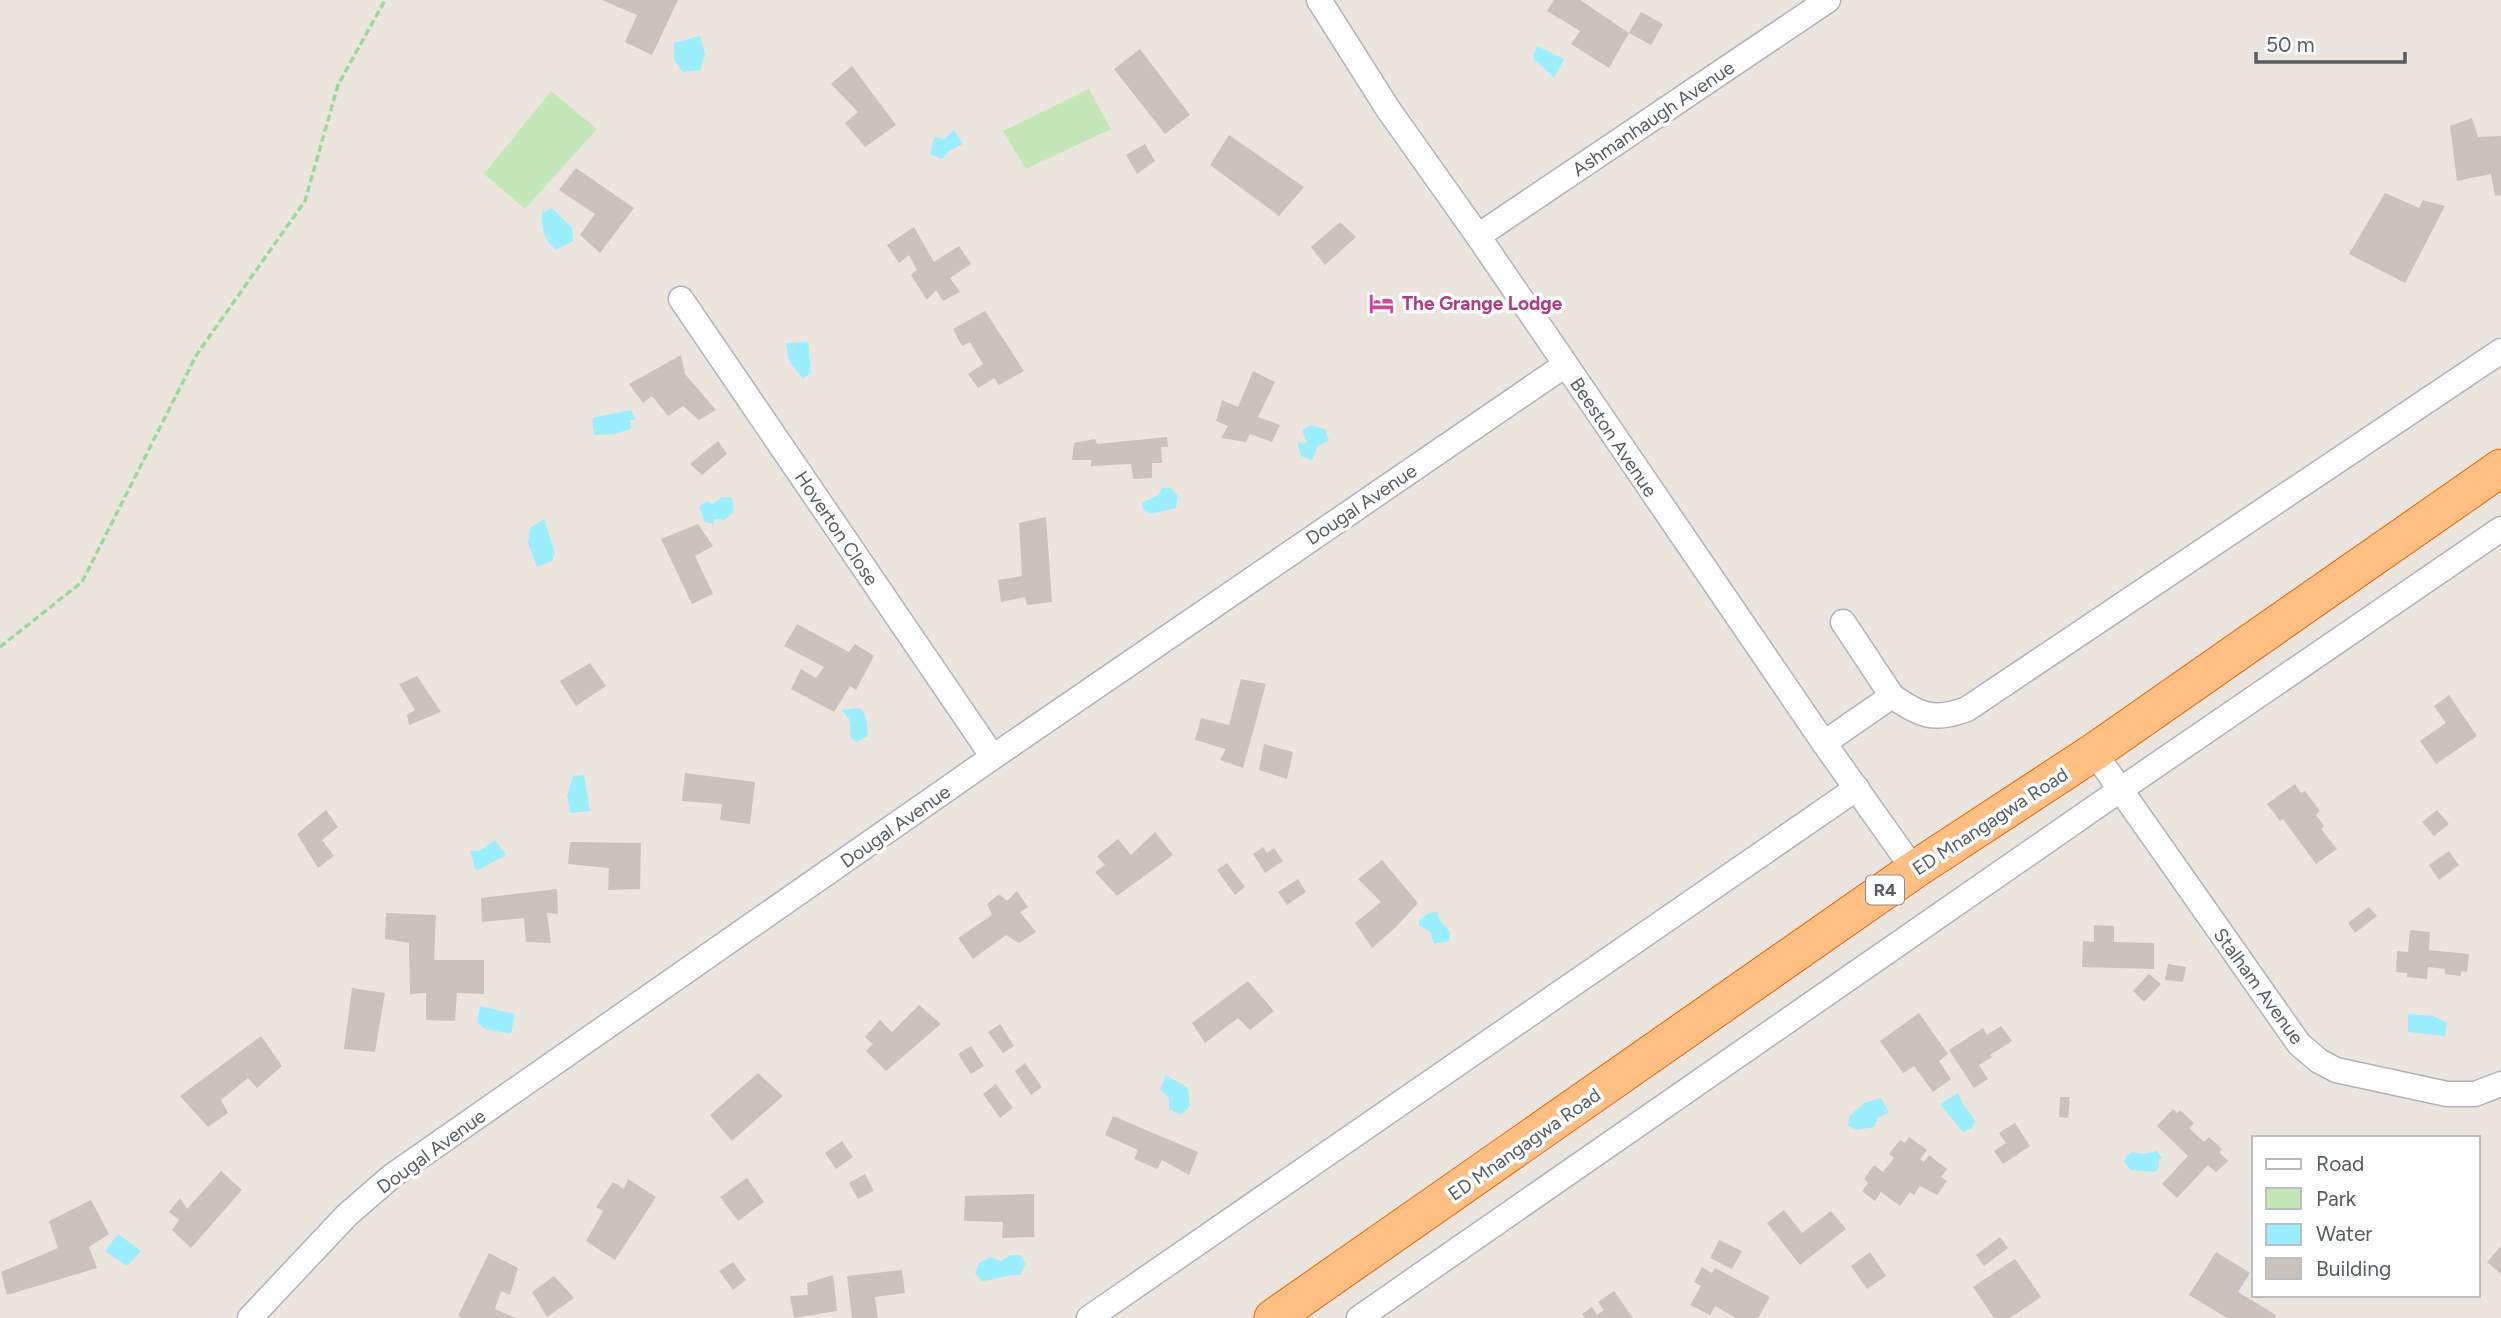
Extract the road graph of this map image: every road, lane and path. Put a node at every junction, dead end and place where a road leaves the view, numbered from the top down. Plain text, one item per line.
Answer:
1 (385, 0) edge
2 (1319, 0) edge
3 (1828, 0) edge
4 (1478, 236) junction
5 (681, 299) dead end
6 (2501, 351) edge
7 (1565, 365) junction
8 (2501, 468) edge
9 (2501, 529) edge
10 (1843, 622) dead end
11 (0, 647) edge
12 (1892, 696) junction
13 (1824, 743) junction
14 (2094, 752) junction
15 (993, 757) junction
16 (1857, 788) junction
17 (2120, 790) junction
18 (1914, 870) junction
19 (2501, 1084) edge
20 (250, 1318) edge
21 (1088, 1318) edge
22 (1273, 1318) edge
23 (1359, 1318) edge

1 - 11 path
2 - 4 street, Beeston Avenue
3 - 4 street, Ashmanhaugh Avenue
4 - 7 street, Beeston Avenue
5 - 15 street, Hoverton Close
6 - 12 street
7 - 13 street, Beeston Avenue
7 - 15 street, Dougal Avenue
8 - 14 highway, ED Mnangagwa Road / R4
9 - 17 street
10 - 12 street
12 - 13 street
13 - 16 street, Beeston Avenue
14 - 17 street, Stalham Avenue
14 - 18 highway, ED Mnangagwa Road / R4
15 - 20 street, Dougal Avenue
16 - 18 street, Beeston Avenue
16 - 21 street
17 - 19 street, Stalham Avenue
17 - 23 street
18 - 22 highway, ED Mnangagwa Road / R4

